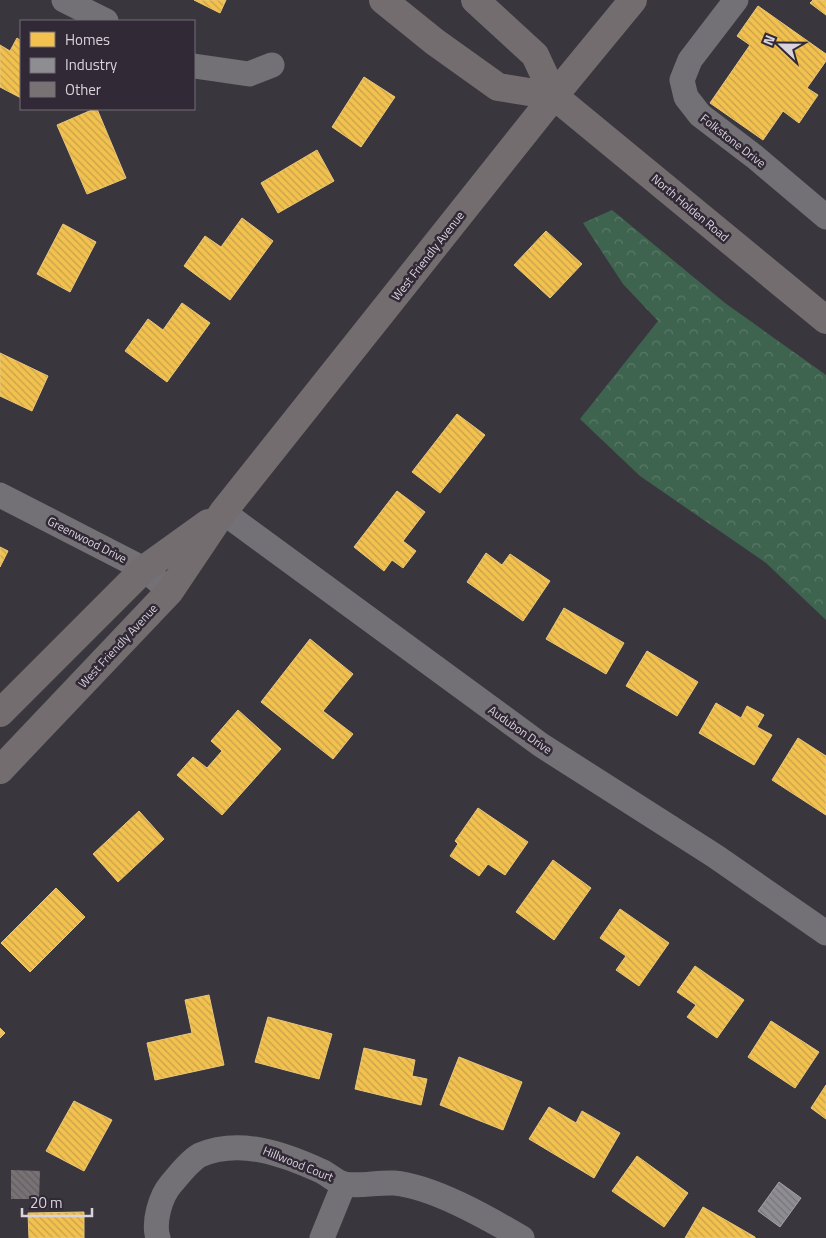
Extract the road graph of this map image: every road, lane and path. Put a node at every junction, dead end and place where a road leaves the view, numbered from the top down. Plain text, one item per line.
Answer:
1 (64, 0) edge
2 (383, 0) edge
3 (474, 0) edge
4 (632, 0) edge
5 (736, 0) edge
6 (104, 20) edge
7 (272, 65) dead end
8 (195, 66) edge
9 (554, 96) junction
10 (826, 216) edge
11 (826, 320) edge
12 (0, 495) edge
13 (223, 512) junction
14 (144, 570) junction
15 (170, 591) junction
16 (0, 713) edge
17 (0, 770) edge
18 (826, 933) edge
19 (344, 1184) junction
20 (158, 1238) edge
21 (322, 1238) edge
22 (522, 1238) edge

1 - 6 street
2 - 9 main road
3 - 9 main road, North Holden Road
4 - 9 main road, West Friendly Avenue
5 - 10 street, Folkstone Drive
7 - 8 street
9 - 11 main road, North Holden Road
9 - 13 main road, West Friendly Avenue
12 - 14 street, Greenwood Drive
13 - 14 main road, West Friendly Avenue
13 - 15 main road, West Friendly Avenue
13 - 18 street, Audubon Drive
14 - 15 street, Greenwood Drive
14 - 16 main road, West Friendly Avenue
15 - 17 main road, West Friendly Avenue
19 - 20 street, Hillwood Court
19 - 21 street, Hillwood Court
19 - 22 street, Hillwood Court

